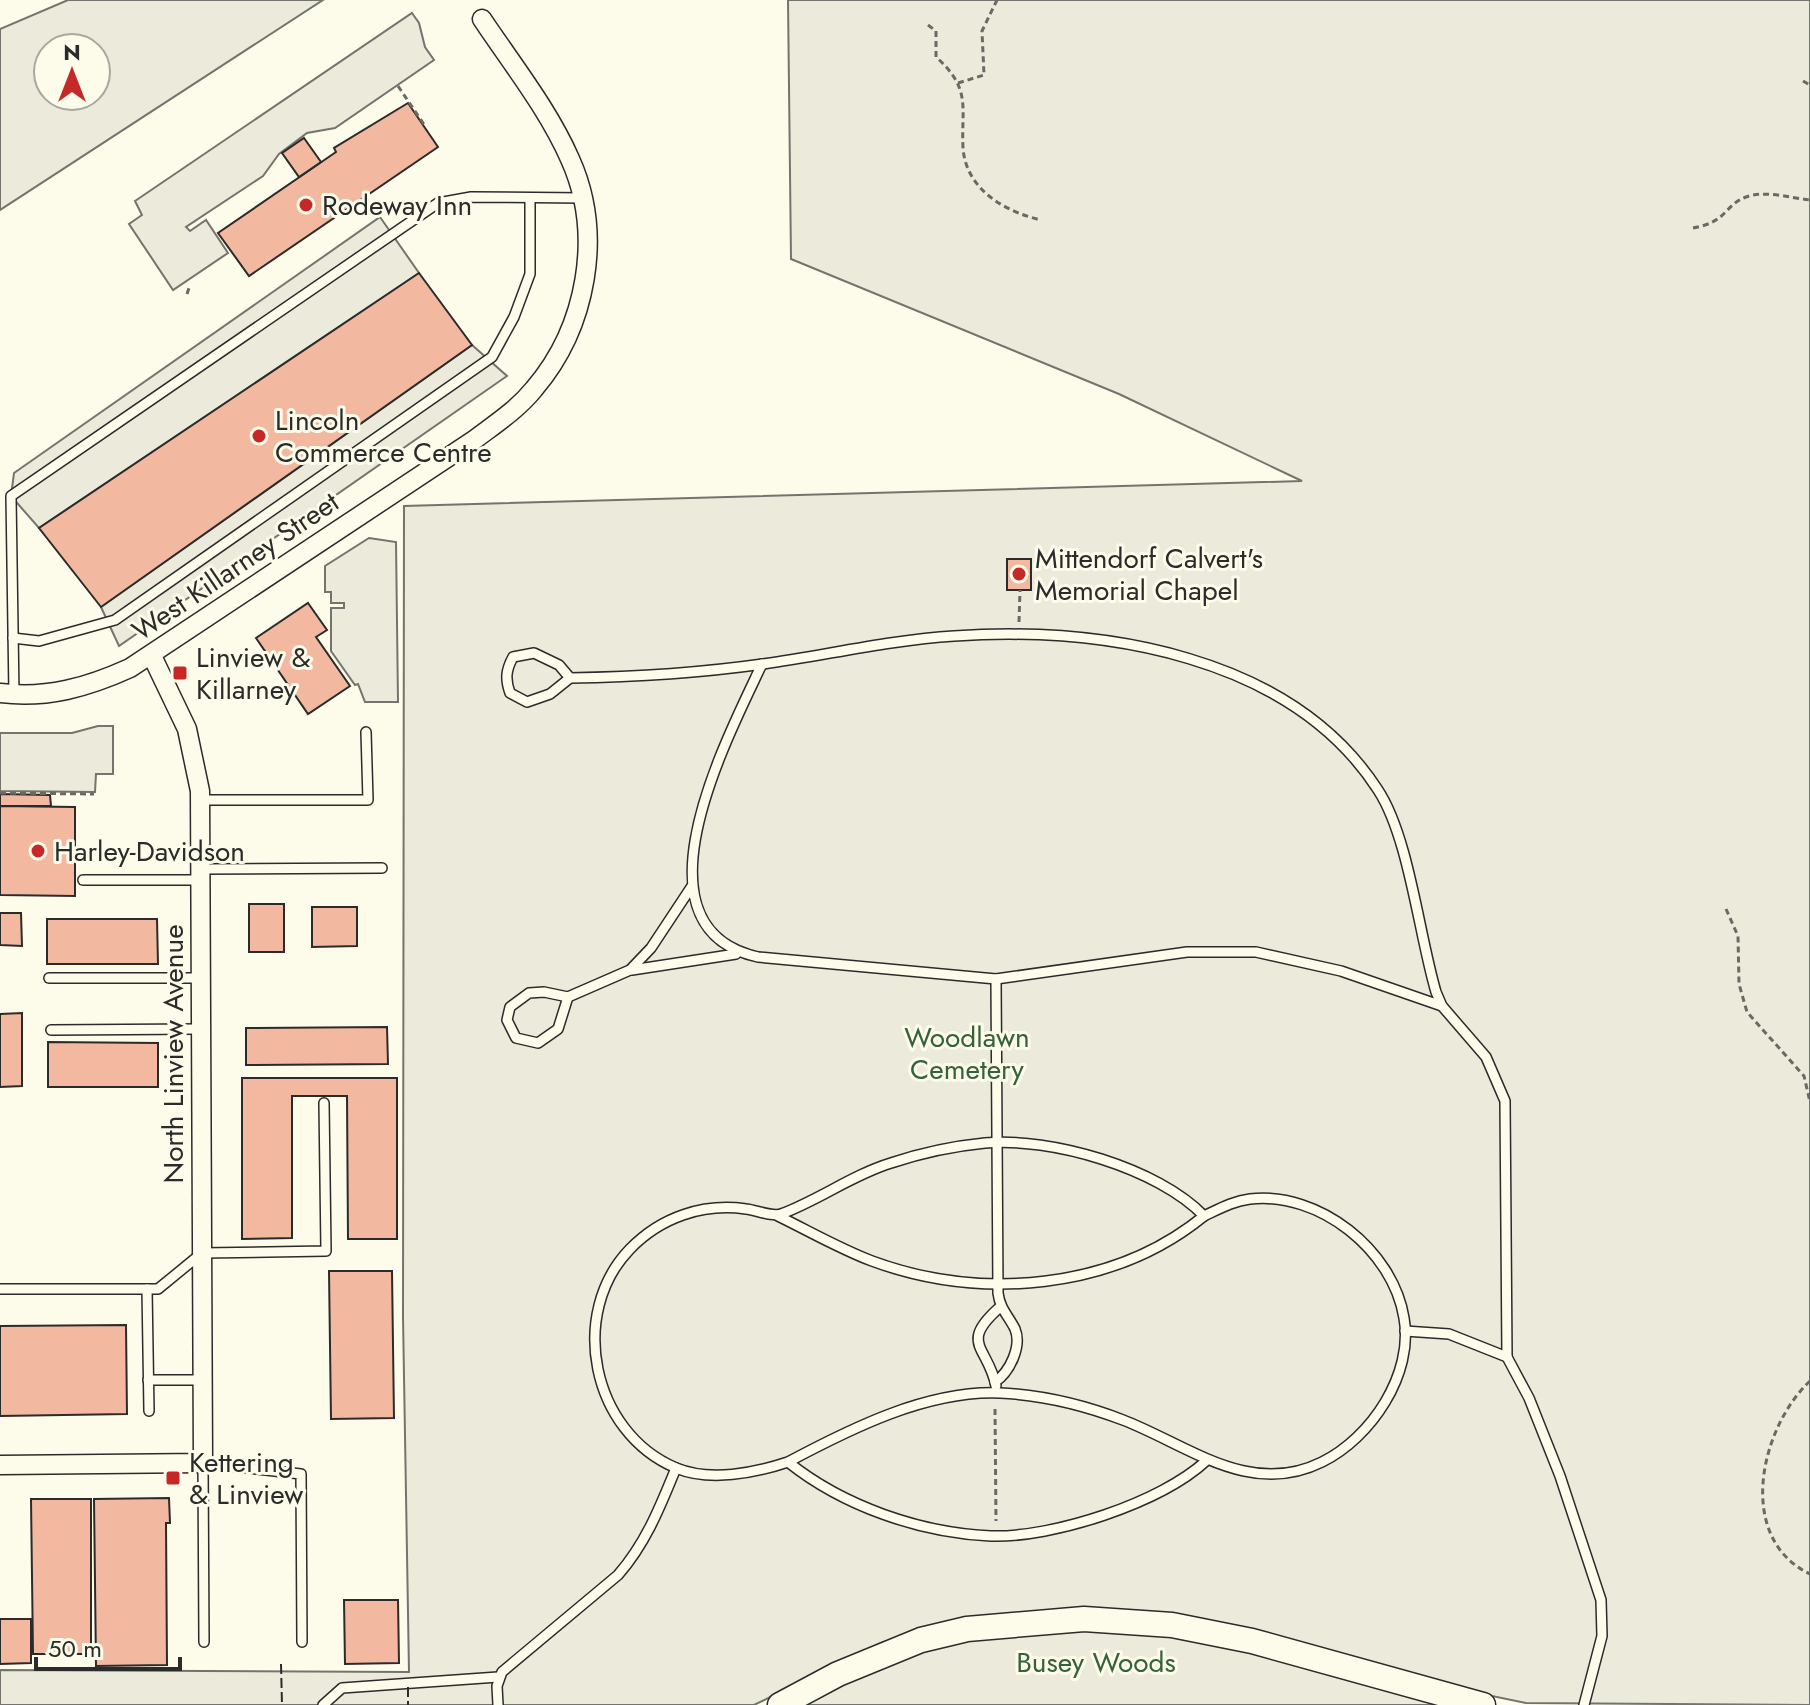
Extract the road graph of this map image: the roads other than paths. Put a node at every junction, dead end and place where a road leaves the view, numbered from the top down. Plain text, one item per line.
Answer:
1 (482, 19) dead end
2 (530, 198) junction
3 (583, 198) junction
4 (13, 638) junction
5 (152, 656) junction
6 (762, 664) junction
7 (570, 678) junction
8 (7, 694) edge
9 (366, 732) dead end
10 (200, 800) junction
11 (382, 868) dead end
12 (200, 875) junction
13 (83, 880) dead end
14 (692, 885) junction
15 (739, 953) junction
16 (630, 970) junction
17 (49, 978) dead end
18 (201, 978) junction
19 (996, 979) junction
20 (568, 997) junction
21 (1442, 1006) junction
22 (201, 1029) junction
23 (51, 1030) dead end
24 (324, 1103) dead end
25 (997, 1143) junction
26 (778, 1216) junction
27 (1204, 1216) junction
28 (202, 1253) junction
29 (999, 1284) junction
30 (0, 1289) edge
31 (147, 1289) junction
32 (1000, 1307) junction
33 (1405, 1331) junction
34 (1507, 1357) junction
35 (148, 1380) junction
36 (203, 1380) junction
37 (995, 1382) junction
38 (996, 1393) junction
39 (149, 1411) dead end
40 (1206, 1461) junction
41 (788, 1462) junction
42 (203, 1463) junction
43 (0, 1465) edge
44 (676, 1468) junction
45 (204, 1642) dead end
46 (302, 1642) dead end
47 (498, 1677) junction
48 (323, 1705) edge
49 (498, 1705) edge
50 (780, 1705) edge
51 (1483, 1705) edge
52 (1584, 1705) edge

1 - 3 street, West Killarney Street
2 - 3 lane
2 - 4 lane
2 - 4 lane
3 - 5 street, West Killarney Street
4 - 8 lane
5 - 8 street, West Killarney Street
5 - 10 street, North Linview Avenue
6 - 7 lane
6 - 14 lane
6 - 21 lane
7 - 7 lane
9 - 10 lane
10 - 12 street, North Linview Avenue
11 - 12 lane
12 - 13 lane
12 - 18 street, North Linview Avenue
14 - 15 lane
14 - 16 lane
15 - 16 lane
15 - 19 lane
16 - 20 lane
17 - 18 lane
18 - 22 street, North Linview Avenue
19 - 21 lane
19 - 25 lane
20 - 20 lane
21 - 34 lane
22 - 23 lane
22 - 28 street, North Linview Avenue
24 - 28 lane
25 - 26 lane
25 - 27 lane
25 - 29 lane
26 - 29 lane
26 - 44 lane
27 - 29 lane
27 - 33 lane
28 - 31 lane
28 - 36 street, North Linview Avenue
29 - 32 lane
30 - 31 lane
31 - 35 lane
32 - 37 lane
32 - 37 lane
33 - 34 lane
33 - 40 lane
34 - 52 lane
35 - 36 lane
35 - 39 lane
36 - 42 street, North Linview Avenue
37 - 38 lane
38 - 40 lane
38 - 41 lane
40 - 41 lane
41 - 44 lane
42 - 43 street
42 - 45 lane
42 - 46 lane
44 - 47 lane
47 - 48 lane
47 - 49 lane
50 - 51 street

